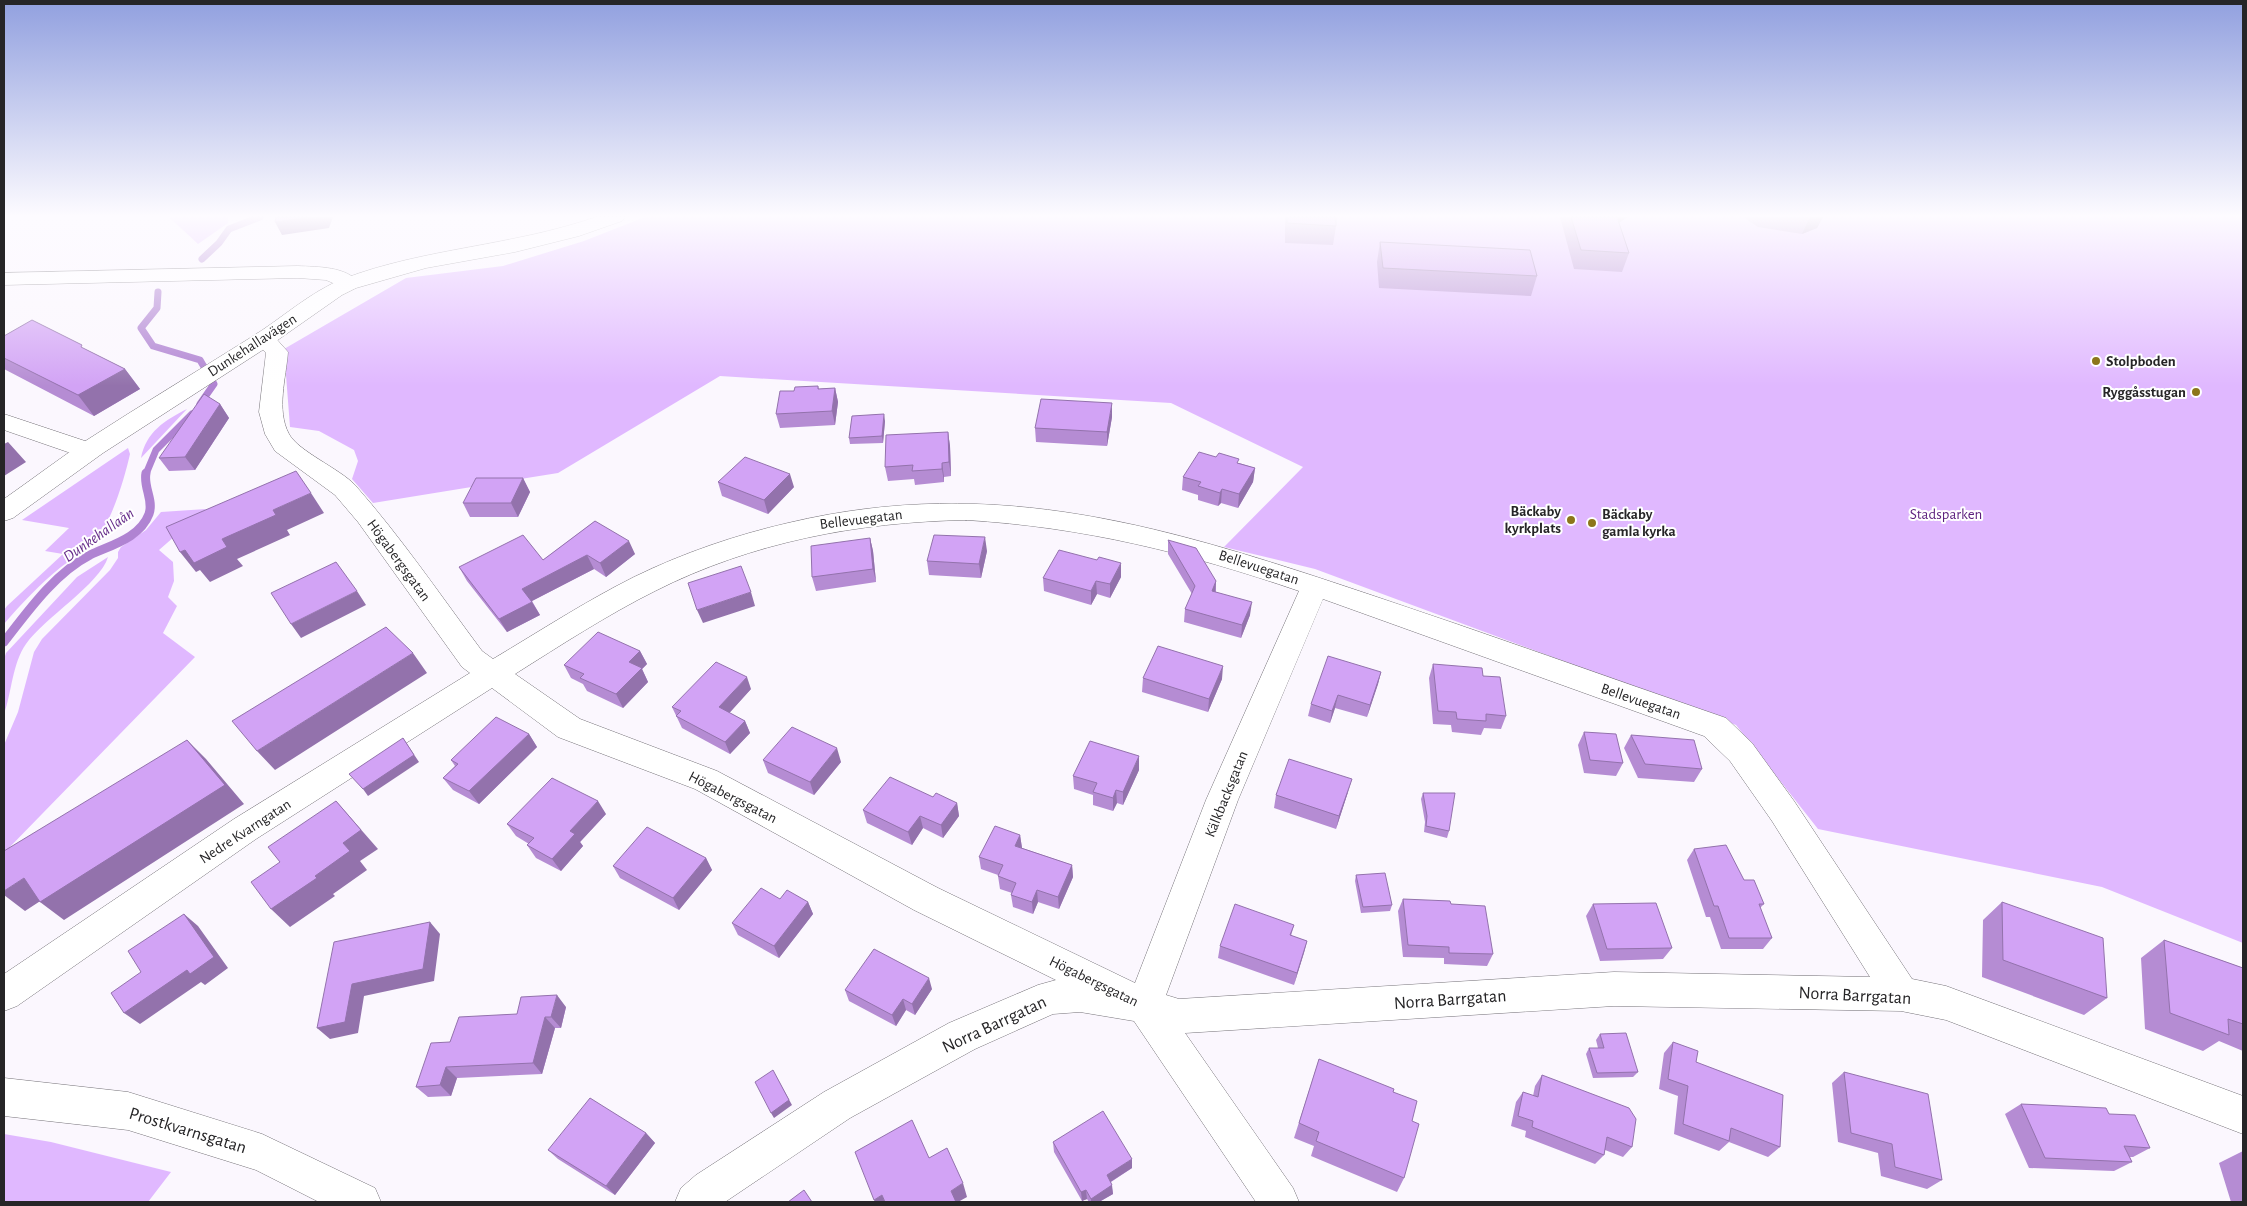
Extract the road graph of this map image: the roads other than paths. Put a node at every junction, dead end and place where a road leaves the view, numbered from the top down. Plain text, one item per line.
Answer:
1 (235, 273) edge
2 (313, 273) edge
3 (378, 273) edge
4 (4, 278) edge
5 (349, 284) junction
6 (264, 339) junction
7 (4, 422) edge
8 (88, 451) junction
9 (4, 512) edge
10 (1315, 586) junction
11 (491, 674) junction
12 (4, 994) edge
13 (1901, 994) junction
14 (1144, 1005) junction
15 (4, 1097) edge
16 (2243, 1115) edge
17 (361, 1202) edge
18 (695, 1202) edge
19 (1279, 1202) edge

1 - 4 street
2 - 5 street
3 - 5 street, Dunkehallavägen
5 - 6 street, Dunkehallavägen
6 - 8 street, Dunkehallavägen
6 - 11 street, Högabergsgatan
7 - 8 street
8 - 9 street, Dunkehallavägen
10 - 11 street, Bellevuegatan
10 - 13 street, Bellevuegatan
10 - 14 street, Kälkbacksgatan
11 - 12 street, Nedre Kvarngatan
11 - 14 street, Högabergsgatan
13 - 14 street, Norra Barrgatan
13 - 16 street, Norra Barrgatan
14 - 18 street, Norra Barrgatan
14 - 19 street, Högabergsgatan
15 - 17 street, Prostkvarnsgatan

